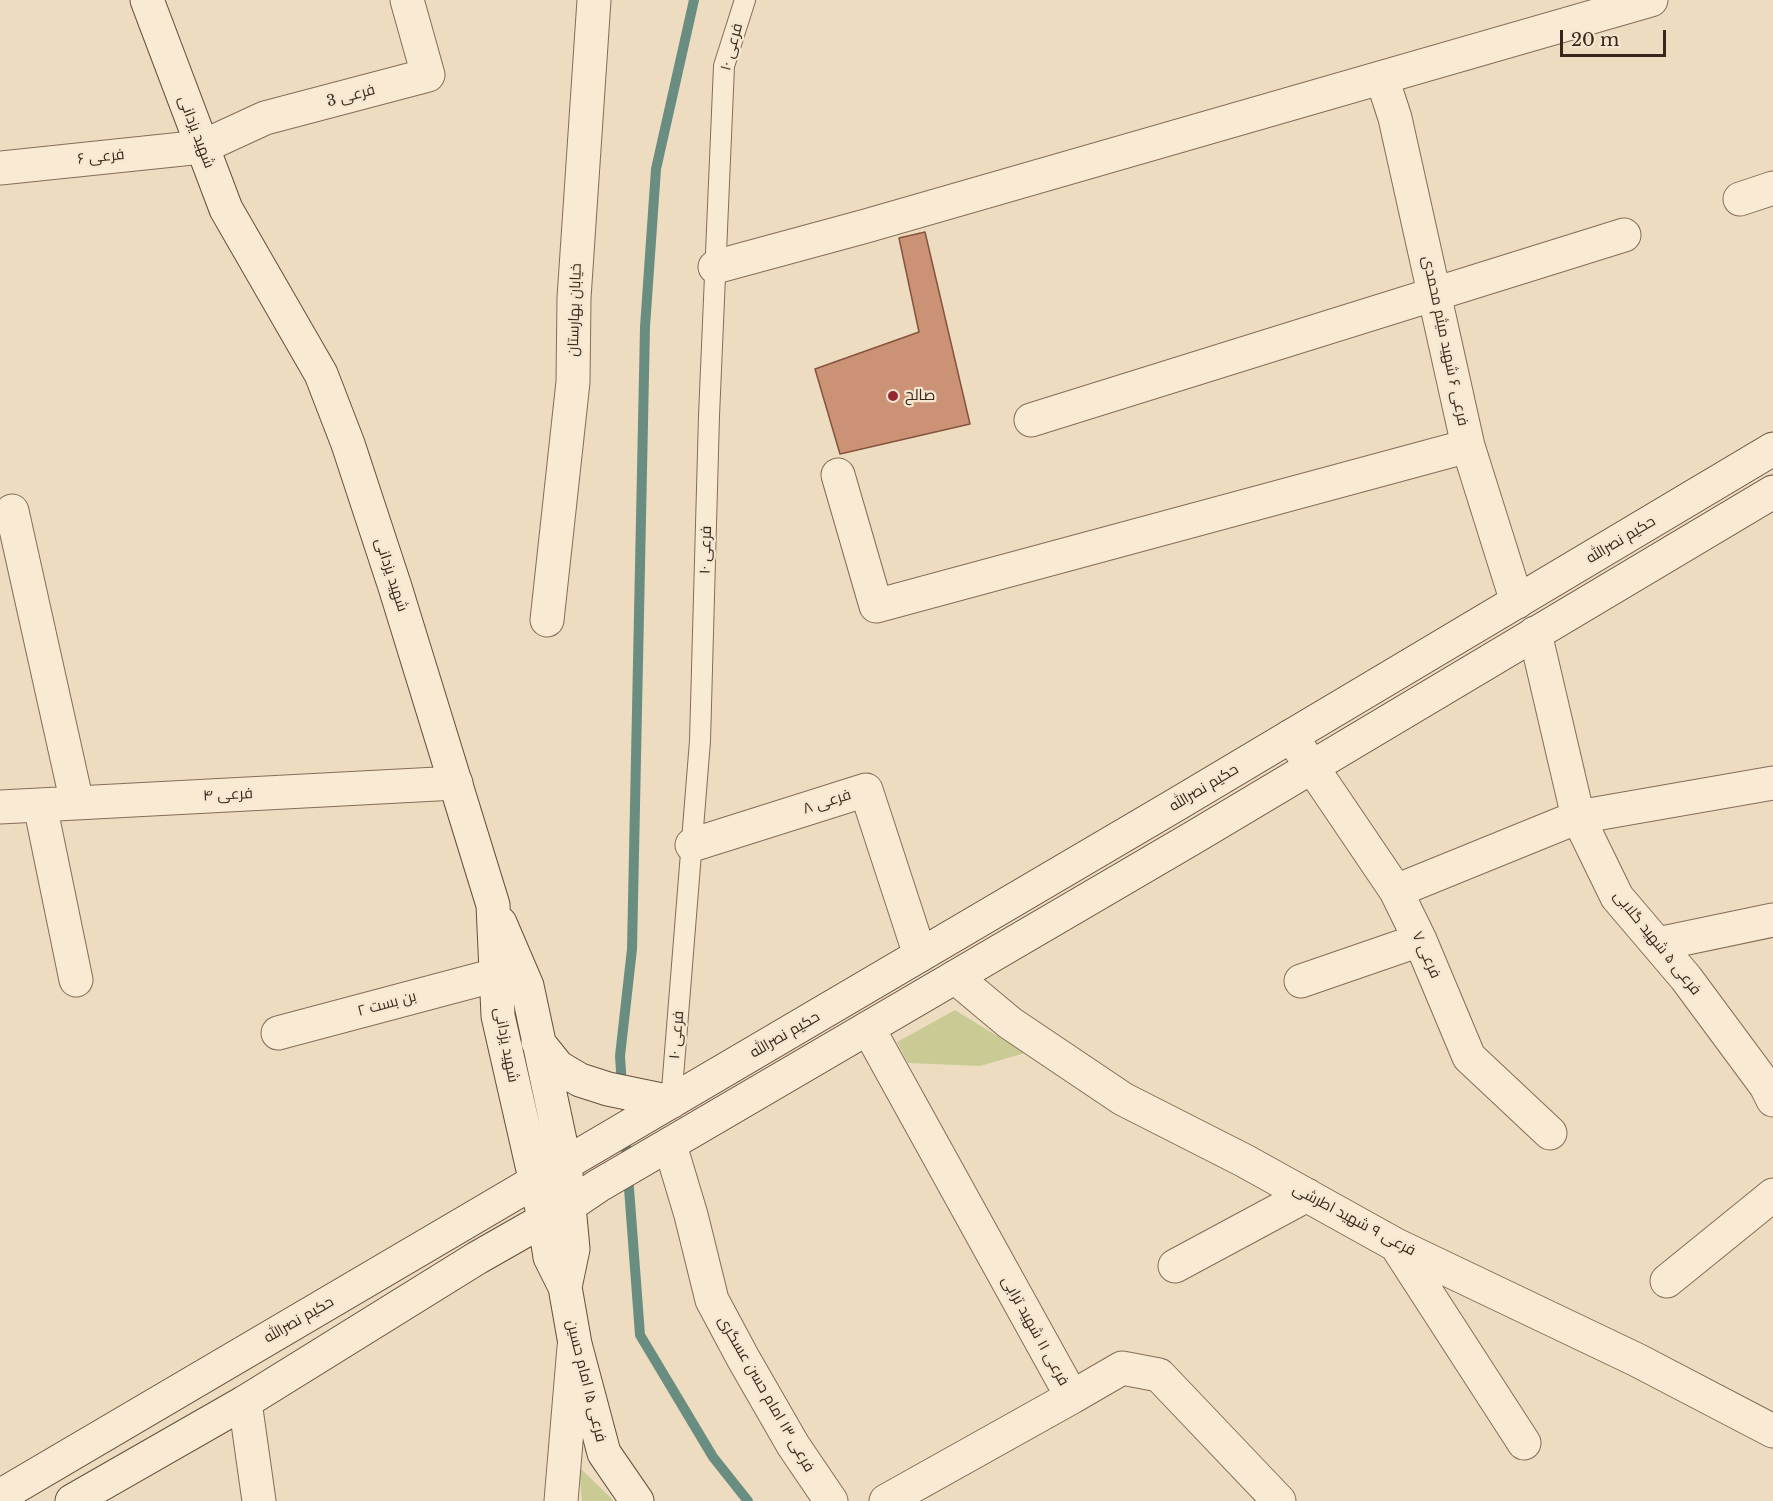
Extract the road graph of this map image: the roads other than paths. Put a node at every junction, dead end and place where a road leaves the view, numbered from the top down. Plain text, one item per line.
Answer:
1 (147, 0) edge
2 (407, 0) edge
3 (594, 0) edge
4 (745, 0) edge
5 (1651, 0) edge
6 (1382, 78) junction
7 (202, 147) junction
8 (0, 168) edge
9 (1773, 188) edge
10 (1740, 199) dead end
11 (1624, 235) dead end
12 (715, 267) junction
13 (1435, 294) junction
14 (1031, 420) dead end
15 (1468, 446) junction
16 (1773, 449) edge
17 (838, 475) dead end
18 (1773, 492) edge
19 (12, 512) dead end
20 (14, 587) edge
21 (1517, 602) junction
22 (547, 620) dead end
23 (1535, 633) junction
24 (1291, 736) junction
25 (1311, 766) junction
26 (456, 783) junction
27 (1773, 783) edge
28 (77, 803) junction
29 (40, 805) junction
30 (0, 807) edge
31 (1578, 817) junction
32 (692, 845) junction
33 (1396, 891) junction
34 (493, 905) junction
35 (1773, 920) edge
36 (1420, 940) junction
37 (1658, 944) junction
38 (920, 956) junction
39 (496, 975) junction
40 (955, 977) junction
41 (76, 980) dead end
42 (1301, 981) dead end
43 (868, 1028) junction
44 (278, 1033) dead end
45 (538, 1042) junction
46 (1773, 1100) edge
47 (671, 1102) junction
48 (1550, 1133) dead end
49 (657, 1152) junction
50 (565, 1164) junction
51 (535, 1182) junction
52 (1307, 1195) junction
53 (1773, 1195) edge
54 (557, 1212) junction
55 (1396, 1245) junction
56 (1176, 1266) dead end
57 (1667, 1281) dead end
58 (575, 1344) junction
59 (222, 1365) junction
60 (1072, 1397) junction
61 (245, 1402) junction
62 (1773, 1431) edge
63 (1524, 1443) dead end
64 (0, 1496) edge
65 (72, 1501) edge
66 (259, 1501) edge
67 (561, 1501) edge
68 (637, 1501) edge
69 (831, 1501) edge
70 (886, 1501) edge
71 (1279, 1501) edge

1 - 7 street, شهید یزدانی
2 - 7 street, فرعی 3
3 - 22 street, خیابان بهارستان
4 - 12 lane, فرعی ۱۰
5 - 6 street
6 - 12 street
6 - 13 street, فرعی ۶ شهید میثم محمدی
7 - 8 street, فرعی ۶
7 - 26 street, شهید یزدانی
9 - 10 street
11 - 13 street
12 - 32 lane, فرعی ۱۰
13 - 14 street
13 - 15 street, فرعی ۶ شهید میثم محمدی
15 - 17 street
15 - 21 street, فرعی ۶ شهید میثم محمدی
16 - 21 street, حکیم نصرالله
18 - 23 street
19 - 20 street
20 - 28 street
21 - 23 street, فرعی ۶ شهید میثم محمدی
21 - 24 street, حکیم نصرالله
23 - 25 street
23 - 31 street, فرعی ۵ شهید گلابی
24 - 25 street, فرعی ۷
24 - 38 street, حکیم نصرالله
25 - 33 street, فرعی ۷
25 - 40 street
26 - 28 street, فرعی ۴
26 - 34 street, شهید یزدانی
27 - 31 street
28 - 29 street, فرعی ۴
29 - 30 street, فرعی ۴
29 - 41 street
31 - 33 street
31 - 37 street, فرعی ۵ شهید گلابی
32 - 38 street, فرعی ۸
32 - 47 lane, فرعی ۱۰
33 - 36 street, فرعی ۷
34 - 39 street, شهید یزدانی
34 - 45 street
35 - 37 street
36 - 42 street
36 - 48 street, فرعی ۷
37 - 46 street, فرعی ۵ شهید گلابی
38 - 40 street, فرعی ۹ شهید اطرشی
38 - 47 street, حکیم نصرالله
39 - 44 street, بن بست ۲
39 - 51 street, شهید یزدانی
40 - 43 street
40 - 52 street, فرعی ۹ شهید اطرشی
43 - 49 street
43 - 60 street, فرعی ۱۱ شهید ترابی
45 - 47 street
45 - 50 street
47 - 50 street, حکیم نصرالله
49 - 54 street
49 - 69 street, فرعی ۱۳ امام حسن عسگری
50 - 51 street, حکیم نصرالله
50 - 54 street
51 - 54 street, شهید یزدانی
51 - 59 street, حکیم نصرالله
52 - 55 street, فرعی ۹ شهید اطرشی
52 - 56 street
53 - 57 street
54 - 58 street, فرعی ۱۵ امام حسین
54 - 61 street
55 - 62 street, فرعی ۹ شهید اطرشی
55 - 63 street
58 - 67 street
58 - 68 street, فرعی ۱۵ امام حسین
59 - 61 street
59 - 64 street, حکیم نصرالله
60 - 70 street
60 - 71 street, فرعی ۱۱ شهید ترابی
61 - 65 street
61 - 66 street

